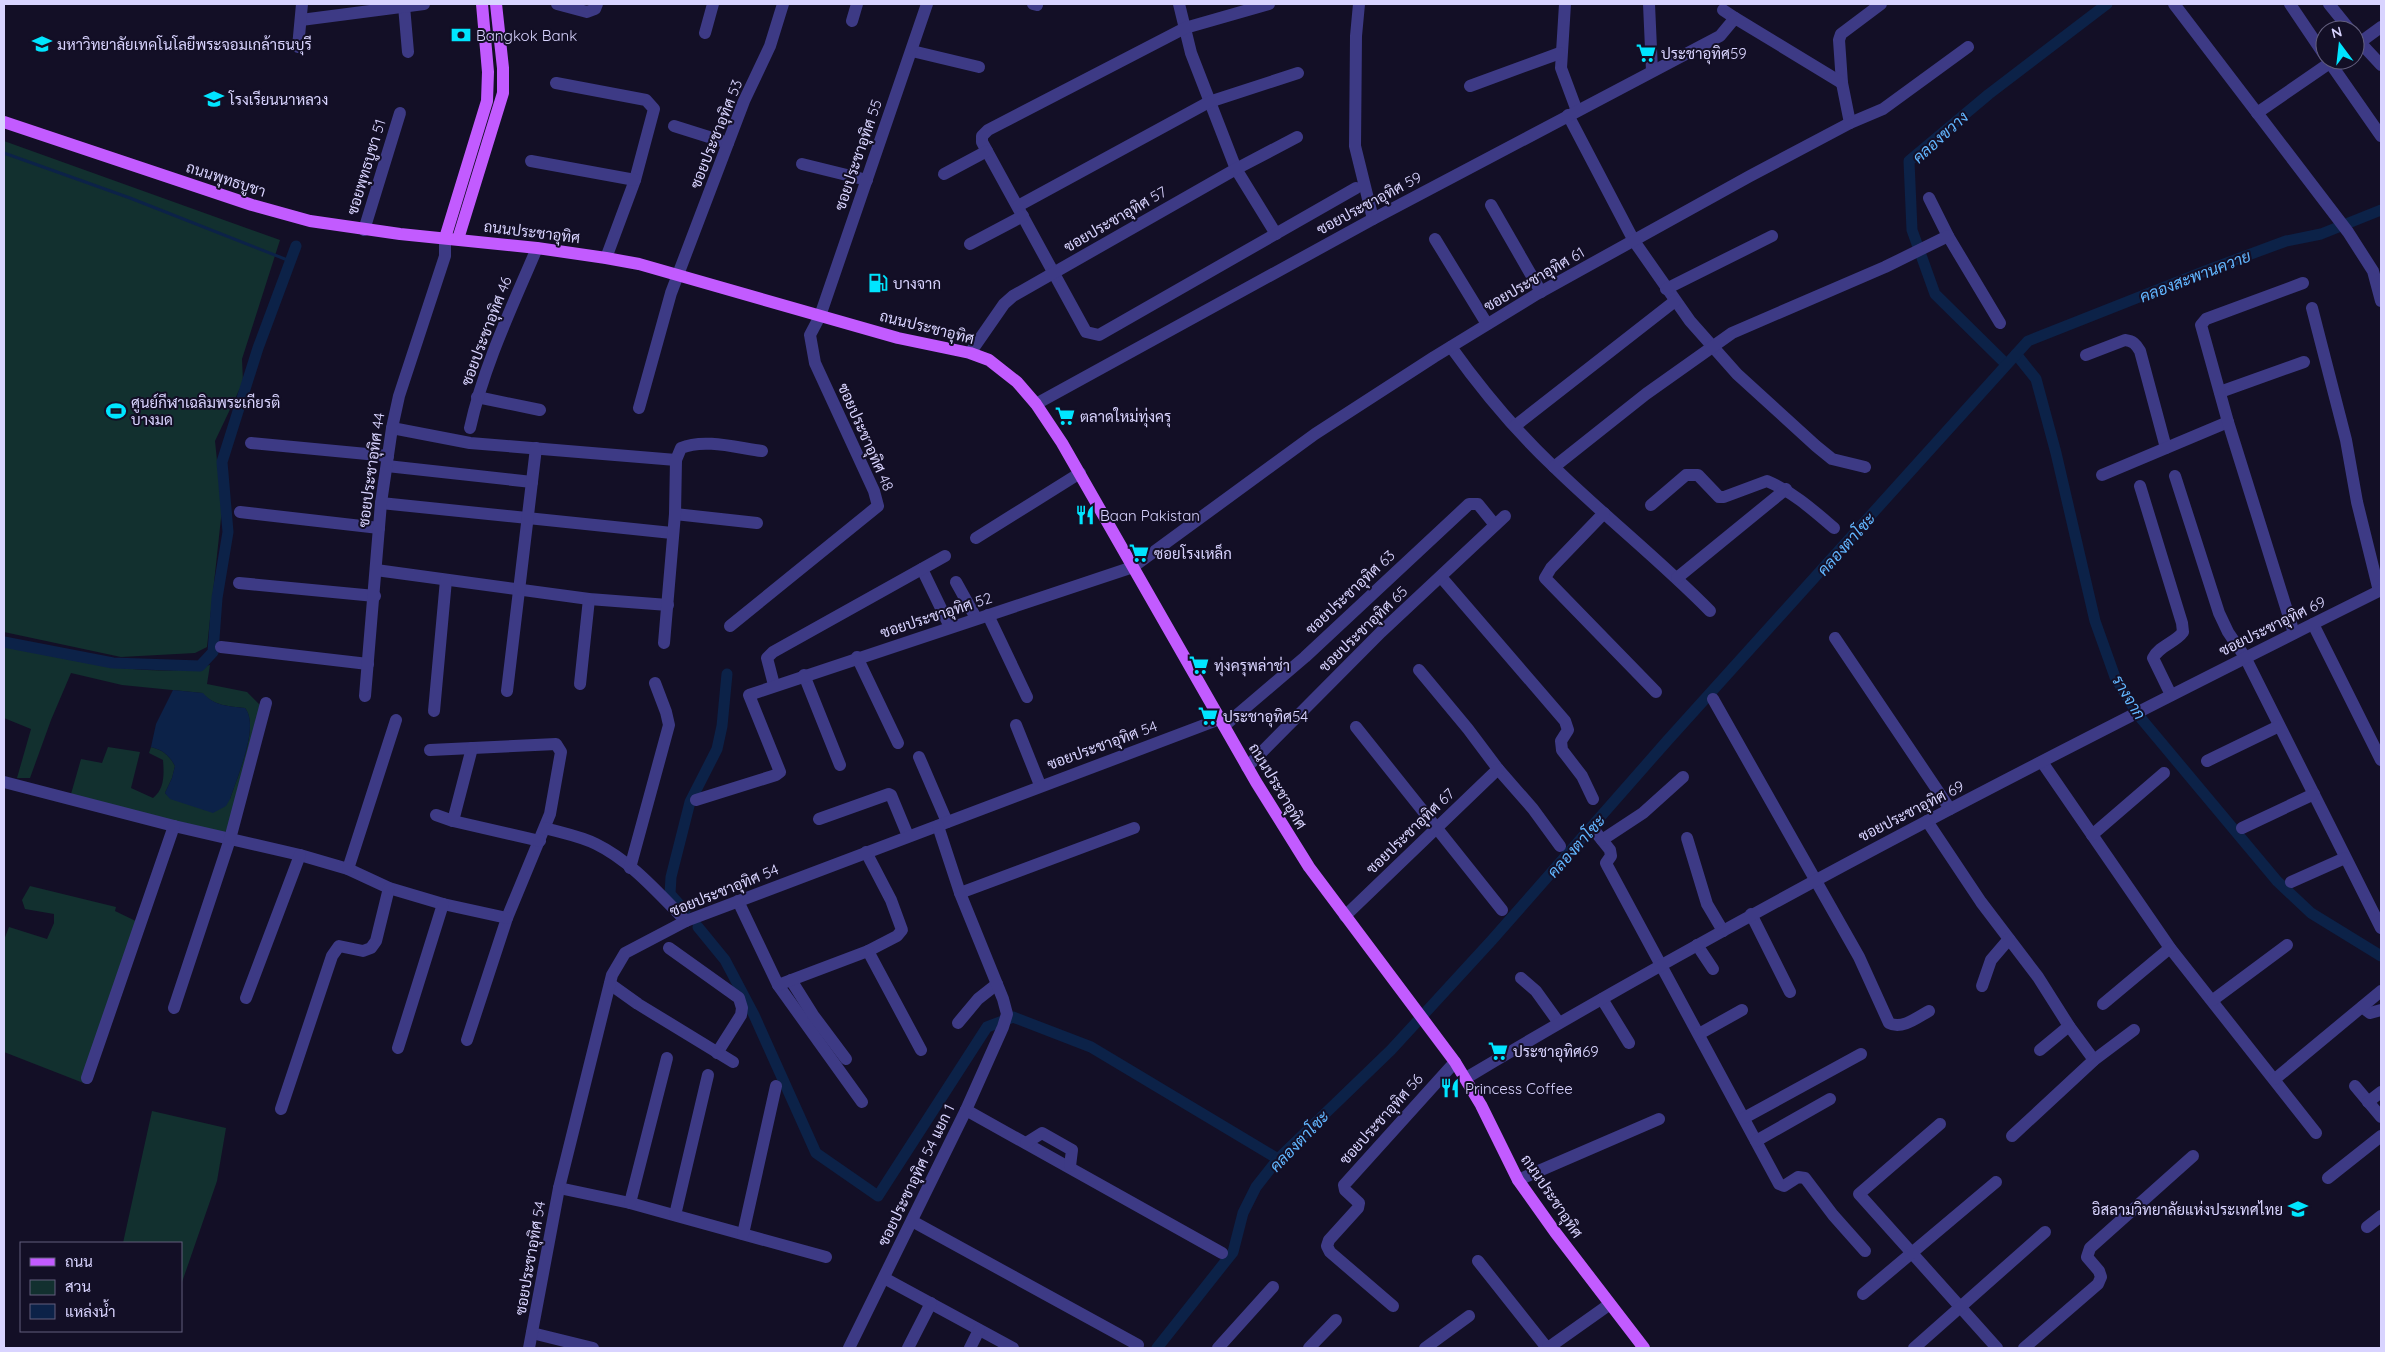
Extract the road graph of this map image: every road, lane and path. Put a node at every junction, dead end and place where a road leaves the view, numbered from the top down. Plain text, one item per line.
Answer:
1 (302, 4) edge
2 (424, 4) edge
3 (482, 4) edge
4 (496, 4) edge
5 (557, 4) edge
6 (597, 4) edge
7 (713, 4) edge
8 (784, 4) edge
9 (857, 4) edge
10 (927, 4) edge
11 (1179, 4) edge
12 (1269, 4) edge
13 (1359, 4) edge
14 (1565, 4) edge
15 (1649, 4) edge
16 (1881, 4) edge
17 (2174, 4) edge
18 (2290, 4) edge
19 (2329, 4) edge
20 (404, 6) junction
21 (1723, 10) dead end
22 (1735, 18) junction
23 (301, 20) junction
24 (2342, 20) edge
25 (852, 21) dead end
26 (2381, 27) edge
27 (1185, 28) junction
28 (705, 33) dead end
29 (2365, 37) edge
30 (2315, 40) edge
31 (1968, 46) dead end
32 (298, 47) dead end
33 (2365, 50) edge
34 (912, 51) junction
35 (408, 52) dead end
36 (1560, 53) junction
37 (2381, 65) edge
38 (979, 67) dead end
39 (2315, 70) edge
40 (2336, 70) edge
41 (1652, 71) junction
42 (1298, 73) dead end
43 (556, 83) dead end
44 (1842, 83) junction
45 (1470, 86) dead end
46 (1209, 102) junction
47 (400, 113) dead end
48 (1573, 113) junction
49 (2257, 113) junction
50 (4, 122) edge
51 (1850, 123) junction
52 (674, 126) dead end
53 (2381, 136) edge
54 (1297, 137) dead end
55 (728, 143) junction
56 (987, 151) junction
57 (531, 161) dead end
58 (802, 164) dead end
59 (1236, 168) junction
60 (944, 174) dead end
61 (635, 180) junction
62 (867, 180) junction
63 (1356, 188) dead end
64 (1929, 198) dead end
65 (1491, 205) dead end
66 (1020, 211) junction
67 (1373, 219) junction
68 (364, 230) junction
69 (1276, 234) junction
70 (1772, 236) dead end
71 (1948, 236) junction
72 (452, 239) junction
73 (1435, 239) dead end
74 (1634, 241) junction
75 (970, 244) dead end
76 (537, 248) junction
77 (606, 258) junction
78 (1054, 272) junction
79 (679, 276) junction
80 (2303, 283) dead end
81 (1666, 289) junction
82 (1541, 292) junction
83 (1675, 301) junction
84 (2381, 301) edge
85 (2312, 308) dead end
86 (820, 316) junction
87 (2000, 323) dead end
88 (1487, 324) junction
89 (1712, 346) junction
90 (1451, 347) junction
91 (970, 353) junction
92 (2086, 355) dead end
93 (2304, 362) dead end
94 (2220, 392) junction
95 (477, 397) junction
96 (1036, 404) junction
97 (640, 408) dead end
98 (540, 410) dead end
99 (2228, 422) junction
100 (1515, 426) junction
101 (392, 428) junction
102 (470, 428) dead end
103 (250, 443) dead end
104 (536, 448) junction
105 (2166, 448) junction
106 (762, 451) dead end
107 (676, 460) junction
108 (387, 461) junction
109 (1554, 467) junction
110 (1865, 467) dead end
111 (1080, 474) junction
112 (2102, 475) dead end
113 (2175, 476) dead end
114 (532, 482) junction
115 (2140, 486) dead end
116 (1786, 489) junction
117 (381, 503) junction
118 (1651, 505) dead end
119 (240, 512) dead end
120 (1604, 513) junction
121 (675, 514) junction
122 (1505, 516) dead end
123 (527, 518) junction
124 (757, 523) dead end
125 (1495, 526) junction
126 (379, 528) junction
127 (1834, 528) dead end
128 (672, 534) junction
129 (976, 538) dead end
130 (945, 556) dead end
131 (1133, 567) junction
132 (922, 569) junction
133 (376, 570) junction
134 (1441, 577) junction
135 (1677, 578) junction
136 (446, 580) junction
137 (956, 582) dead end
138 (239, 583) dead end
139 (520, 590) junction
140 (2380, 590) edge
141 (375, 596) junction
142 (589, 599) junction
143 (668, 605) junction
144 (1710, 611) dead end
145 (982, 616) junction
146 (2313, 624) junction
147 (730, 626) dead end
148 (950, 627) junction
149 (2294, 634) junction
150 (1835, 638) dead end
151 (664, 643) dead end
152 (221, 647) dead end
153 (858, 657) junction
154 (2245, 657) junction
155 (368, 664) junction
156 (1419, 670) dead end
157 (804, 675) junction
158 (655, 683) dead end
159 (580, 684) dead end
160 (774, 685) junction
161 (507, 691) dead end
162 (1656, 692) dead end
163 (2171, 695) junction
164 (365, 696) dead end
165 (1027, 697) dead end
166 (1713, 700) dead end
167 (266, 703) dead end
168 (434, 711) dead end
169 (396, 720) dead end
170 (1222, 722) junction
171 (1016, 725) dead end
172 (2279, 726) junction
173 (1356, 727) dead end
174 (898, 743) dead end
175 (472, 748) junction
176 (430, 750) dead end
177 (919, 757) dead end
178 (2381, 760) edge
179 (2207, 761) dead end
180 (2042, 762) junction
181 (840, 765) dead end
182 (1247, 767) junction
183 (1498, 769) junction
184 (2164, 773) dead end
185 (1683, 777) dead end
186 (4, 782) edge
187 (1040, 786) junction
188 (2314, 794) junction
189 (1593, 799) dead end
190 (696, 800) dead end
191 (1950, 809) junction
192 (436, 814) dead end
193 (819, 819) dead end
194 (453, 821) junction
195 (1927, 821) junction
196 (942, 824) junction
197 (174, 826) junction
198 (545, 828) junction
199 (1134, 828) dead end
200 (2242, 828) dead end
201 (1436, 830) junction
202 (2092, 835) junction
203 (908, 836) junction
204 (1686, 838) dead end
205 (230, 839) junction
206 (540, 841) junction
207 (1560, 846) dead end
208 (866, 852) junction
209 (300, 855) junction
210 (2345, 858) junction
211 (630, 868) junction
212 (348, 869) junction
213 (1815, 878) junction
214 (2291, 882) dead end
215 (389, 888) junction
216 (960, 893) junction
217 (738, 901) junction
218 (442, 904) junction
219 (1502, 910) dead end
220 (1751, 914) junction
221 (1345, 916) junction
222 (508, 918) junction
223 (686, 921) junction
224 (2381, 928) edge
225 (1723, 930) junction
226 (2009, 939) junction
227 (1697, 945) junction
228 (2286, 945) dead end
229 (669, 948) dead end
230 (2170, 948) junction
231 (868, 951) junction
232 (1660, 965) junction
233 (1713, 969) dead end
234 (1521, 978) dead end
235 (791, 980) junction
236 (610, 984) junction
237 (997, 984) junction
238 (778, 985) junction
239 (1982, 986) dead end
240 (2381, 991) edge
241 (1790, 992) dead end
242 (246, 998) dead end
243 (1602, 999) junction
244 (2213, 1000) junction
245 (2103, 1004) dead end
246 (174, 1008) dead end
247 (2362, 1008) junction
248 (1742, 1010) dead end
249 (2381, 1010) edge
250 (1929, 1011) dead end
251 (958, 1023) dead end
252 (1559, 1023) junction
253 (2069, 1026) junction
254 (2134, 1030) dead end
255 (1699, 1034) junction
256 (467, 1040) dead end
257 (1629, 1042) dead end
258 (398, 1048) dead end
259 (921, 1050) dead end
260 (2040, 1050) dead end
261 (718, 1052) junction
262 (1861, 1054) dead end
263 (667, 1058) dead end
264 (846, 1059) dead end
265 (2094, 1060) junction
266 (732, 1062) dead end
267 (1455, 1062) junction
268 (708, 1076) dead end
269 (87, 1078) dead end
270 (1466, 1078) junction
271 (2275, 1080) junction
272 (776, 1086) dead end
273 (2355, 1086) dead end
274 (2381, 1092) edge
275 (1830, 1099) dead end
276 (862, 1102) dead end
277 (2368, 1102) junction
278 (281, 1109) dead end
279 (966, 1110) junction
280 (2381, 1117) edge
281 (1744, 1118) junction
282 (1659, 1119) dead end
283 (1940, 1124) dead end
284 (2316, 1133) dead end
285 (2012, 1136) dead end
286 (2381, 1136) edge
287 (1756, 1141) junction
288 (1026, 1143) junction
289 (2193, 1156) dead end
290 (1070, 1166) junction
291 (2328, 1178) dead end
292 (1518, 1180) junction
293 (1996, 1182) dead end
294 (559, 1188) junction
295 (630, 1204) junction
296 (675, 1215) junction
297 (2381, 1216) edge
298 (912, 1221) junction
299 (2367, 1227) dead end
300 (2045, 1232) dead end
301 (743, 1234) junction
302 (1866, 1251) dead end
303 (1222, 1253) dead end
304 (1912, 1253) junction
305 (826, 1257) dead end
306 (1478, 1260) dead end
307 (884, 1278) junction
308 (1273, 1287) dead end
309 (1863, 1294) dead end
310 (931, 1304) junction
311 (1610, 1304) junction
312 (1393, 1306) dead end
313 (1960, 1308) junction
314 (1469, 1316) dead end
315 (1336, 1320) dead end
316 (979, 1330) junction
317 (532, 1333) junction
318 (1138, 1345) dead end
319 (529, 1348) edge
320 (593, 1348) edge
321 (849, 1348) edge
322 (908, 1348) edge
323 (970, 1348) edge
324 (1013, 1348) edge
325 (1218, 1348) edge
326 (1309, 1348) edge
327 (1425, 1348) edge
328 (1547, 1348) edge
329 (1644, 1348) edge
330 (1914, 1348) edge
331 (1997, 1348) edge
332 (2024, 1348) edge

1 - 23 street
2 - 20 street
3 - 72 main road
4 - 72 main road, ถนนประชาอุทิศ
5 - 6 street
7 - 28 street
8 - 55 street, ซอยประชาอุทิศ 53
9 - 25 street
10 - 34 street, ซอยประชาอุทิศ 55
11 - 27 street
12 - 27 street
13 - 67 street
14 - 36 street
15 - 41 street
16 - 44 street
17 - 49 street
18 - 30 street
19 - 24 street
20 - 23 street
20 - 35 street
21 - 22 street
22 - 41 street, ซอยประชาอุทิศ 59
22 - 44 street
23 - 32 street
26 - 29 street
27 - 46 street
27 - 56 street
31 - 51 street, ซอยประชาอุทิศ 61
33 - 37 street
34 - 38 street
34 - 62 street, ซอยประชาอุทิศ 55
36 - 45 street
36 - 48 street
39 - 49 street
40 - 53 street
41 - 48 street, ซอยประชาอุทิศ 59
42 - 46 street
43 - 61 street
44 - 51 street
46 - 59 street
46 - 66 street
47 - 68 street, ซอยพุทธบูชา 51
48 - 67 street, ซอยประชาอุทิศ 59
48 - 74 street
49 - 84 street
50 - 68 main road, ถนนพุทธบูชา
51 - 74 street, ซอยประชาอุทิศ 61
52 - 55 street
54 - 59 street, ซอยประชาอุทิศ 57
55 - 79 street, ซอยประชาอุทิศ 53
56 - 60 street
56 - 66 street
57 - 61 street
58 - 62 street
59 - 69 street
59 - 78 street, ซอยประชาอุทิศ 57
61 - 77 street
62 - 86 street, ซอยประชาอุทิศ 55
63 - 69 street
64 - 71 street
65 - 82 street
66 - 75 street
66 - 78 street
67 - 96 street, ซอยประชาอุทิศ 59
68 - 72 main road, ถนนพุทธบูชา
69 - 78 street
70 - 81 street
71 - 87 street
71 - 89 street
72 - 76 main road, ถนนประชาอุทิศ
72 - 101 street, ซอยประชาอุทิศ 44
73 - 88 street
74 - 81 street
74 - 82 street, ซอยประชาอุทิศ 61
76 - 77 main road, ถนนประชาอุทิศ
76 - 95 street, ซอยประชาอุทิศ 46
77 - 79 main road, ถนนประชาอุทิศ
78 - 91 street, ซอยประชาอุทิศ 57
79 - 86 main road, ถนนประชาอุทิศ
79 - 97 street, ซอยประชาอุทิศ 53
80 - 94 street
81 - 83 street
82 - 88 street, ซอยประชาอุทิศ 61
83 - 89 street
83 - 100 street
85 - 140 street
86 - 91 main road, ถนนประชาอุทิศ
86 - 147 street, ซอยประชาอุทิศ 48
88 - 90 street, ซอยประชาอุทิศ 61
89 - 109 street
89 - 110 street
90 - 100 street
90 - 131 street, ซอยประชาอุทิศ 61
91 - 96 main road, ถนนประชาอุทิศ
92 - 105 street
93 - 94 street
94 - 99 street
95 - 98 street
95 - 102 street, ซอยประชาอุทิศ 46
96 - 111 main road, ถนนประชาอุทิศ
99 - 105 street
99 - 149 street
100 - 109 street
101 - 104 street
101 - 108 street, ซอยประชาอุทิศ 44
103 - 108 street
104 - 107 street
104 - 114 street
105 - 112 street
106 - 107 street
107 - 121 street
108 - 114 street
108 - 117 street, ซอยประชาอุทิศ 44
109 - 120 street
111 - 129 street
111 - 131 main road, ถนนประชาอุทิศ
113 - 154 street
114 - 123 street
115 - 163 street
116 - 118 street
116 - 127 street
116 - 135 street
117 - 123 street
117 - 126 street, ซอยประชาอุทิศ 44
119 - 126 street
120 - 135 street
120 - 162 street
121 - 124 street
121 - 128 street
122 - 125 street, ซอยประชาอุทิศ 65
123 - 128 street
123 - 139 street
125 - 134 street, ซอยประชาอุทิศ 65
125 - 170 street, ซอยประชาอุทิศ 63
126 - 133 street, ซอยประชาอุทิศ 44
128 - 143 street
130 - 132 street
131 - 145 street, ซอยประชาอุทิศ 52
131 - 170 main road, ถนนประชาอุทิศ
132 - 148 street
132 - 160 street
133 - 136 street
133 - 141 street, ซอยประชาอุทิศ 44
134 - 182 street, ซอยประชาอุทิศ 65
134 - 189 street
135 - 144 street
136 - 139 street
136 - 168 street
137 - 145 street
138 - 141 street
139 - 142 street
139 - 161 street
140 - 146 street, ซอยประชาอุทิศ 69
141 - 155 street, ซอยประชาอุทิศ 44
142 - 143 street
142 - 159 street
143 - 151 street
145 - 148 street, ซอยประชาอุทิศ 52
145 - 165 street
146 - 149 street, ซอยประชาอุทิศ 69
146 - 178 street
148 - 153 street, ซอยประชาอุทิศ 52
149 - 154 street, ซอยประชาอุทิศ 69
150 - 191 street
152 - 155 street
153 - 157 street, ซอยประชาอุทิศ 52
153 - 174 street
154 - 163 street, ซอยประชาอุทิศ 69
154 - 172 street
155 - 164 street, ซอยประชาอุทิศ 44
156 - 183 street
157 - 160 street, ซอยประชาอุทิศ 52
157 - 181 street
158 - 211 street
160 - 190 street, ซอยประชาอุทิศ 52
163 - 180 street, ซอยประชาอุทิศ 69
166 - 213 street
167 - 205 street
169 - 212 street
170 - 182 main road, ถนนประชาอุทิศ
170 - 187 street, ซอยประชาอุทิศ 54
171 - 187 street
172 - 179 street
172 - 188 street
173 - 201 street
175 - 176 street
175 - 194 street
175 - 198 street
177 - 196 street
180 - 191 street, ซอยประชาอุทิศ 69
180 - 202 street
182 - 221 main road, ถนนประชาอุทิศ
183 - 201 street, ซอยประชาอุทิศ 67
183 - 207 street
184 - 202 street
185 - 232 street
186 - 197 street
187 - 196 street, ซอยประชาอุทิศ 54
188 - 200 street
188 - 210 street
191 - 195 street, ซอยประชาอุทิศ 69
192 - 194 street
193 - 203 street
194 - 206 street
195 - 213 street, ซอยประชาอุทิศ 69
195 - 226 street
196 - 203 street, ซอยประชาอุทิศ 54
196 - 216 street
197 - 205 street
197 - 269 street
198 - 206 street
198 - 211 street
199 - 216 street
201 - 219 street
201 - 221 street, ซอยประชาอุทิศ 67
202 - 230 street
203 - 208 street, ซอยประชาอุทิศ 54
204 - 225 street
205 - 209 street
205 - 246 street
206 - 222 street
208 - 217 street, ซอยประชาอุทิศ 54
208 - 231 street
209 - 212 street
209 - 242 street
210 - 214 street
210 - 224 street
211 - 223 street
212 - 215 street
213 - 220 street, ซอยประชาอุทิศ 69
213 - 250 street
215 - 218 street
215 - 278 street
216 - 237 street
217 - 223 street, ซอยประชาอุทิศ 54
217 - 238 street
218 - 222 street
218 - 258 street
220 - 225 street, ซอยประชาอุทิศ 69
220 - 241 street
221 - 267 main road, ถนนประชาอุทิศ
222 - 256 street
223 - 236 street, ซอยประชาอุทิศ 54
225 - 227 street, ซอยประชาอุทิศ 69
226 - 239 street
226 - 253 street
227 - 232 street, ซอยประชาอุทิศ 69
227 - 233 street
228 - 244 street
229 - 261 street
230 - 244 street
230 - 245 street
231 - 235 street
231 - 259 street
232 - 243 street, ซอยประชาอุทิศ 69
232 - 255 street
234 - 252 street
235 - 238 street
235 - 264 street
236 - 261 street
236 - 294 street, ซอยประชาอุทิศ 54
237 - 251 street
237 - 279 street, ซอยประชาอุทิศ 54 แยก 1
238 - 276 street
240 - 247 street
243 - 252 street, ซอยประชาอุทิศ 69
243 - 257 street
244 - 271 street
247 - 249 street
247 - 271 street
248 - 255 street
252 - 270 street, ซอยประชาอุทิศ 69
253 - 260 street
253 - 265 street
254 - 265 street
255 - 281 street
261 - 266 street
262 - 281 street
263 - 295 street
265 - 285 street
267 - 270 main road, ถนนประชาอุทิศ
267 - 312 street, ซอยประชาอุทิศ 56
268 - 296 street
270 - 292 main road, ถนนประชาอุทิศ
271 - 284 street
272 - 301 street
273 - 277 street
274 - 277 street
275 - 287 street
277 - 280 street
279 - 288 street
279 - 298 street, ซอยประชาอุทิศ 54 แยก 1
281 - 287 street
282 - 292 street
283 - 304 street
286 - 291 street
287 - 302 street
288 - 290 street
288 - 290 street
289 - 332 street
290 - 303 street
292 - 311 main road, ถนนประชาอุทิศ
293 - 304 street
294 - 295 street
294 - 317 street, ซอยประชาอุทิศ 54
295 - 296 street
296 - 301 street
297 - 299 street
298 - 307 street, ซอยประชาอุทิศ 54 แยก 1
298 - 318 street
300 - 313 street
301 - 305 street
304 - 309 street
304 - 313 street
306 - 328 street
307 - 310 street
307 - 321 street, ซอยประชาอุทิศ 54 แยก 1
308 - 325 street
310 - 316 street
310 - 322 street
311 - 328 street
311 - 329 main road, ถนนประชาอุทิศ
313 - 330 street
313 - 331 street
314 - 327 street
315 - 326 street
316 - 323 street
316 - 324 street
317 - 319 street, ซอยประชาอุทิศ 54
317 - 320 street

